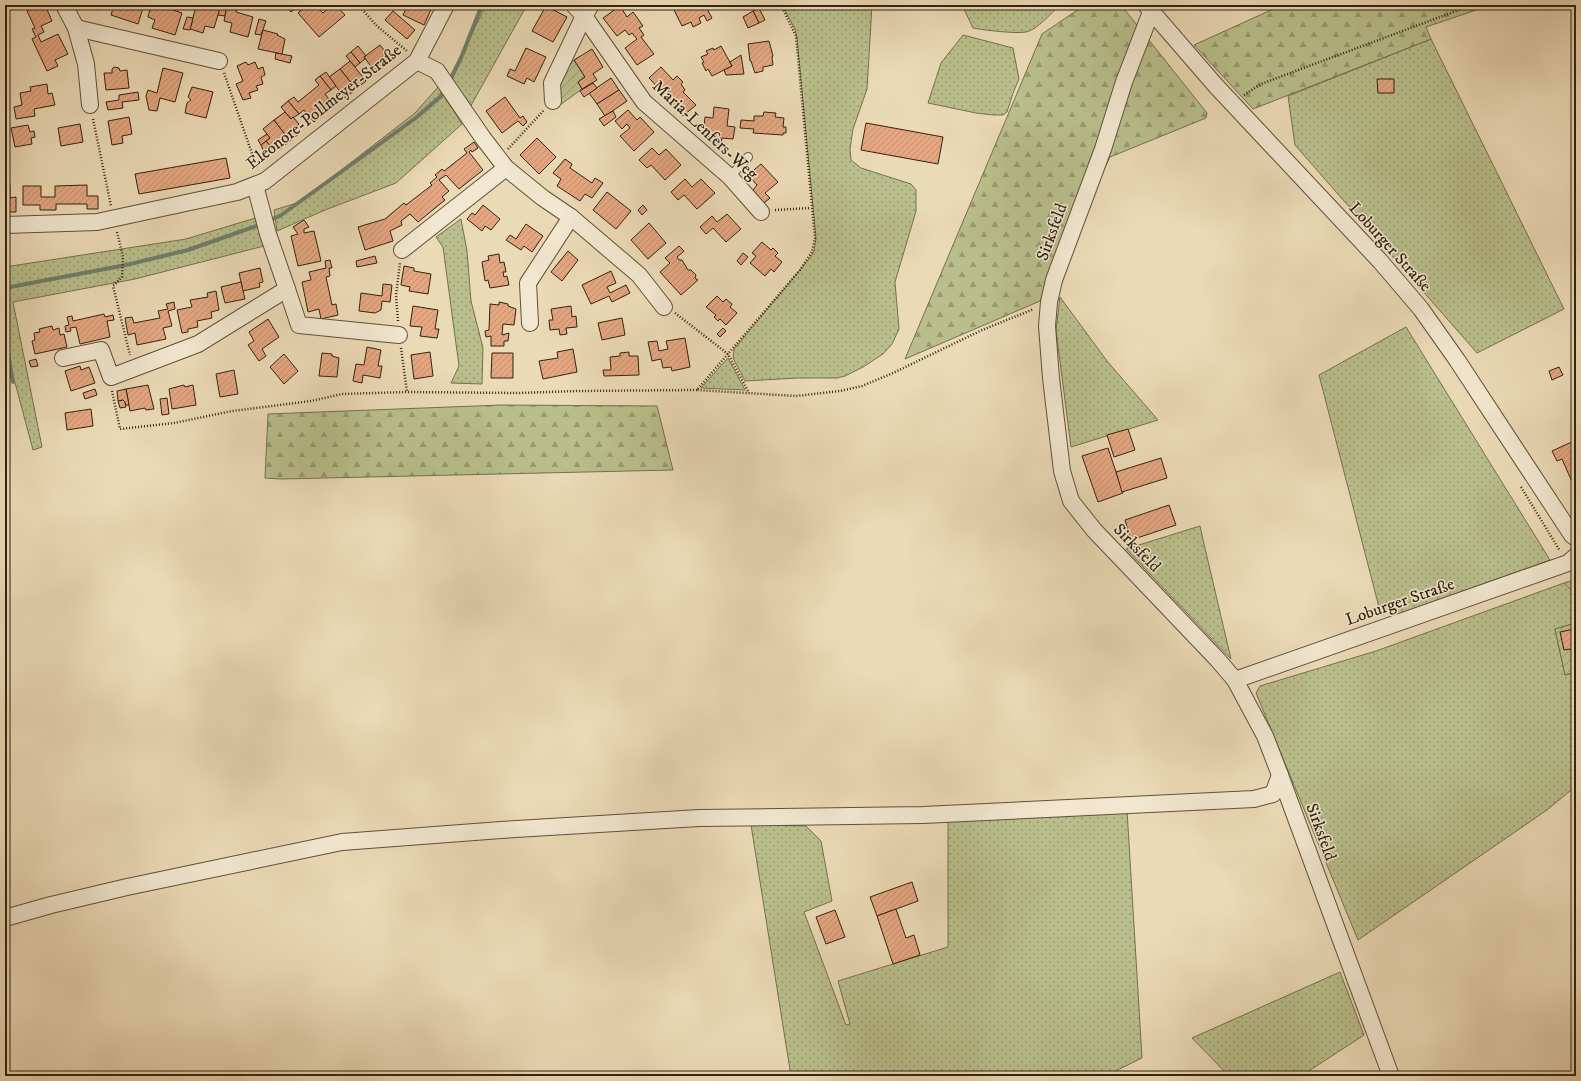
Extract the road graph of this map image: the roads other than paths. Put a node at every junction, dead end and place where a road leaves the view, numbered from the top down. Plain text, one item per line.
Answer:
1 (64, 5) edge
2 (446, 5) edge
3 (1149, 8) edge
4 (583, 9) edge
5 (76, 28) junction
6 (219, 61) road end
7 (416, 61) junction
8 (553, 101) road end
9 (90, 105) road end
10 (748, 157) dead end
11 (506, 168) junction
12 (730, 177) junction
13 (255, 185) junction
14 (761, 212) road end
15 (571, 217) junction
16 (5, 225) edge
17 (402, 250) road end
18 (287, 289) junction
19 (664, 307) road end
20 (530, 323) dead end
21 (399, 335) road end
22 (62, 358) dead end
23 (1576, 538) edge
24 (1572, 560) edge
25 (1235, 680) junction
26 (1280, 775) junction
27 (5, 918) edge
28 (1391, 1076) edge

1 - 5 street
2 - 7 street, Eleonore-Pollmeyer-Straße
3 - 23 street, Loburger Straße
3 - 25 street, Sirksfeld
4 - 8 street, Maria-Lenfers-Weg
4 - 12 street, Maria-Lenfers-Weg
5 - 6 street
5 - 9 street
7 - 11 street
7 - 13 street, Eleonore-Pollmeyer-Straße
10 - 12 lane
11 - 15 street
11 - 17 street
12 - 14 street, Maria-Lenfers-Weg
13 - 16 street, Eleonore-Pollmeyer-Straße
13 - 18 street
15 - 19 street
15 - 20 street
18 - 21 street
18 - 22 street
24 - 25 street, Loburger Straße
25 - 26 street, Sirksfeld
26 - 27 street
26 - 28 street, Sirksfeld

